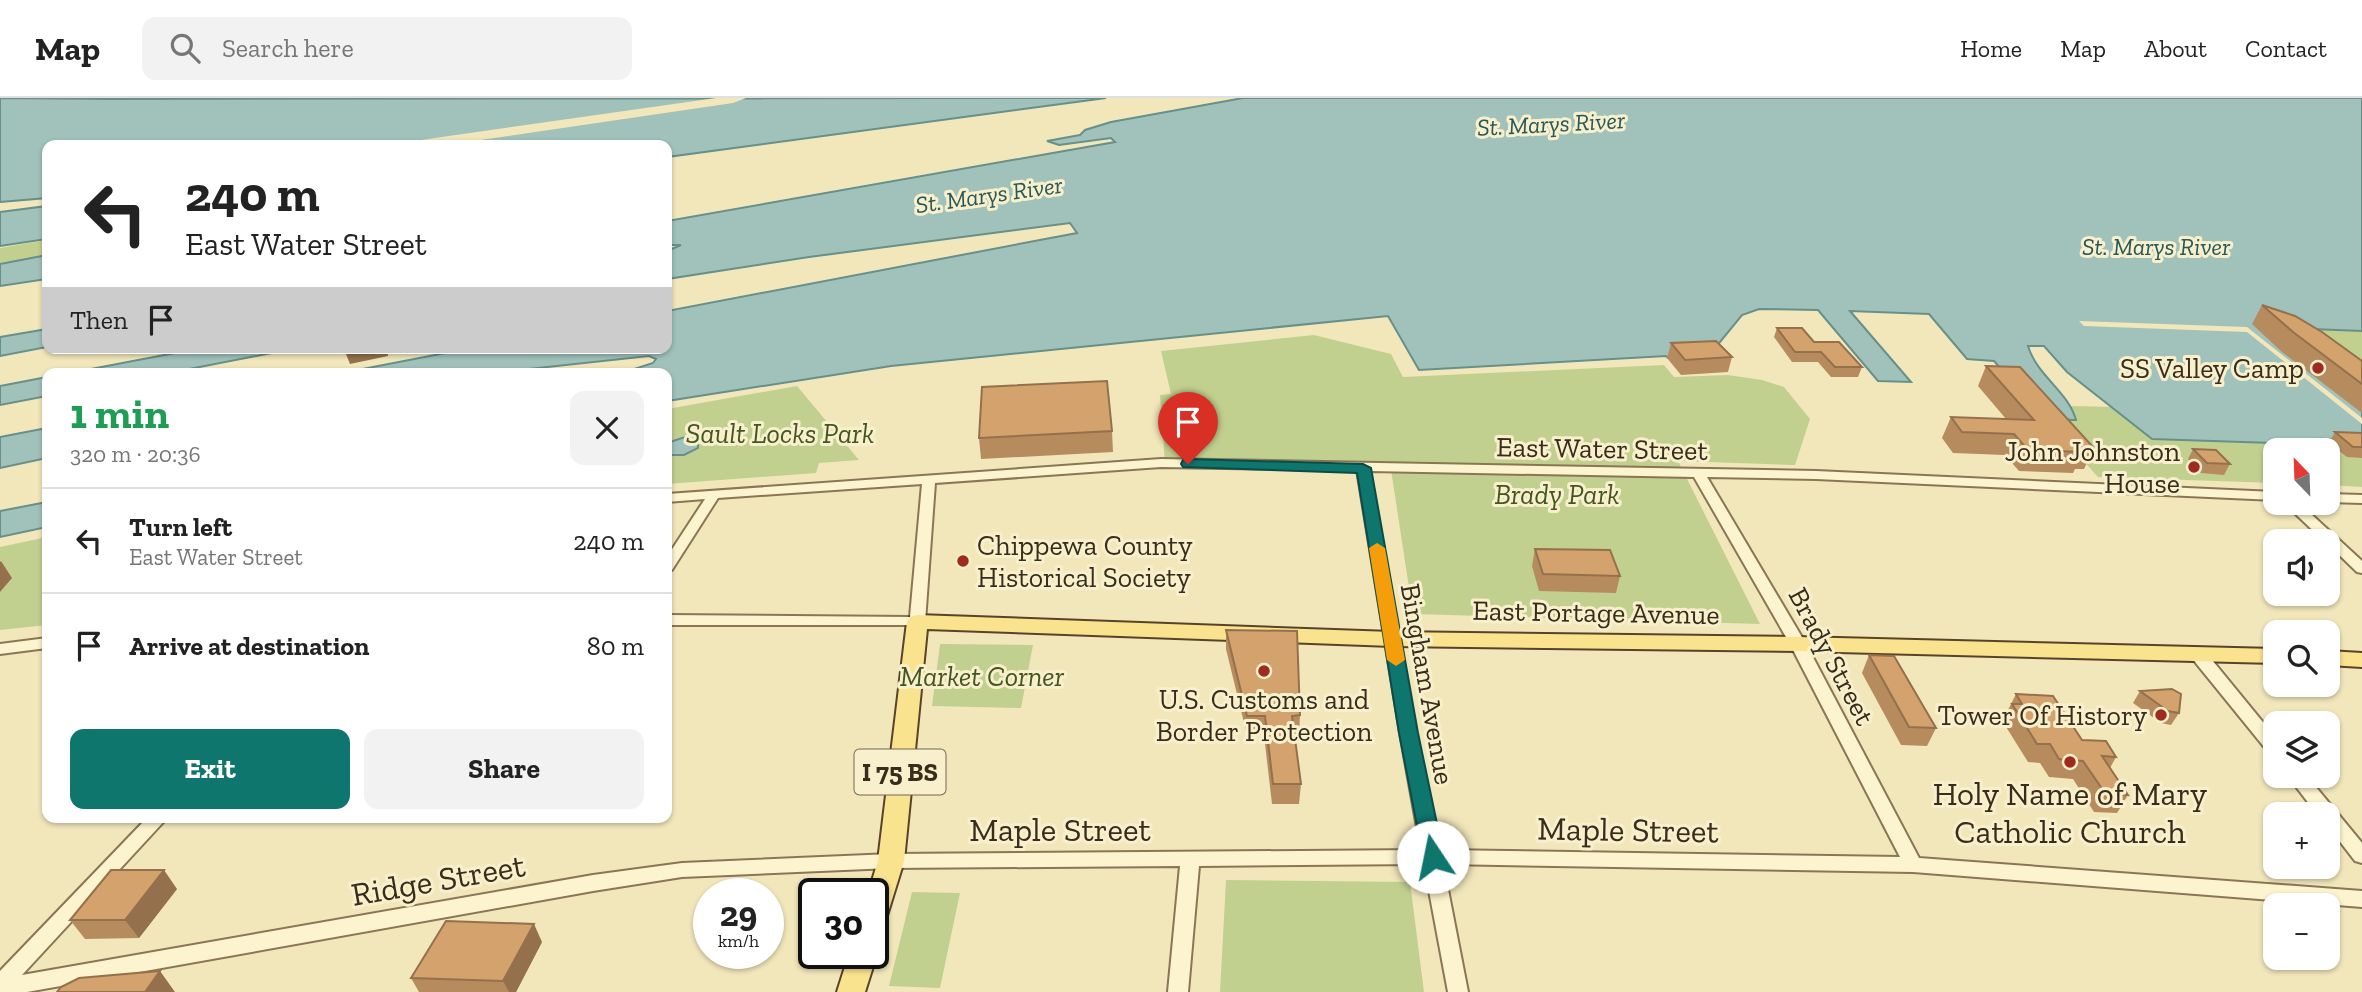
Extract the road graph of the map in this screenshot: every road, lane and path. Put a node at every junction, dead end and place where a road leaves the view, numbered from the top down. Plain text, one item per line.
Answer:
1 (1363, 468) junction
2 (1699, 474) junction
3 (929, 479) junction
4 (714, 495) junction
5 (2263, 495) edge
6 (672, 498) edge
7 (2340, 498) edge
8 (2362, 499) edge
9 (2304, 515) edge
10 (672, 559) edge
11 (2362, 569) edge
12 (672, 620) edge
13 (916, 622) junction
14 (1392, 639) junction
15 (42, 644) edge
16 (1798, 644) junction
17 (0, 649) edge
18 (2197, 653) junction
19 (2263, 656) edge
20 (2340, 659) edge
21 (2362, 660) edge
22 (2263, 734) edge
23 (2306, 788) edge
24 (2317, 802) edge
25 (153, 823) edge
26 (2340, 830) edge
27 (2362, 856) edge
28 (1433, 857) junction
29 (1190, 859) junction
30 (891, 861) junction
31 (1913, 866) junction
32 (886, 878) edge
33 (2362, 899) edge
34 (858, 969) edge
35 (89, 972) junction
36 (0, 987) edge
37 (71, 992) edge
38 (851, 992) edge
39 (1178, 992) edge
40 (1458, 992) edge

1 - 2 street, East Water Street
1 - 3 street, East Water Street
1 - 14 street, Bingham Avenue
2 - 5 street, East Water Street
2 - 16 street, Brady Street
3 - 4 street, East Water Street
3 - 13 street
4 - 6 street, East Water Street
4 - 10 street
7 - 8 street
9 - 11 street
12 - 13 street
13 - 14 main road, East Portage Avenue
13 - 30 main road, I 75 BS
14 - 16 main road, East Portage Avenue
14 - 28 street, Bingham Avenue
15 - 17 street
16 - 18 main road, East Portage Avenue
16 - 31 street, Brady Street
18 - 19 main road, East Portage Avenue
18 - 22 street
20 - 21 main road
23 - 24 street
25 - 36 street
26 - 27 street
28 - 29 street, Maple Street
28 - 31 street, Maple Street
28 - 40 street, Bingham Avenue
29 - 30 street, Maple Street
29 - 39 street
30 - 32 main road, I 75 BS
30 - 35 street, Ridge Street
31 - 33 street, Maple Street
34 - 38 main road
35 - 36 street, Ridge Street
35 - 37 street

